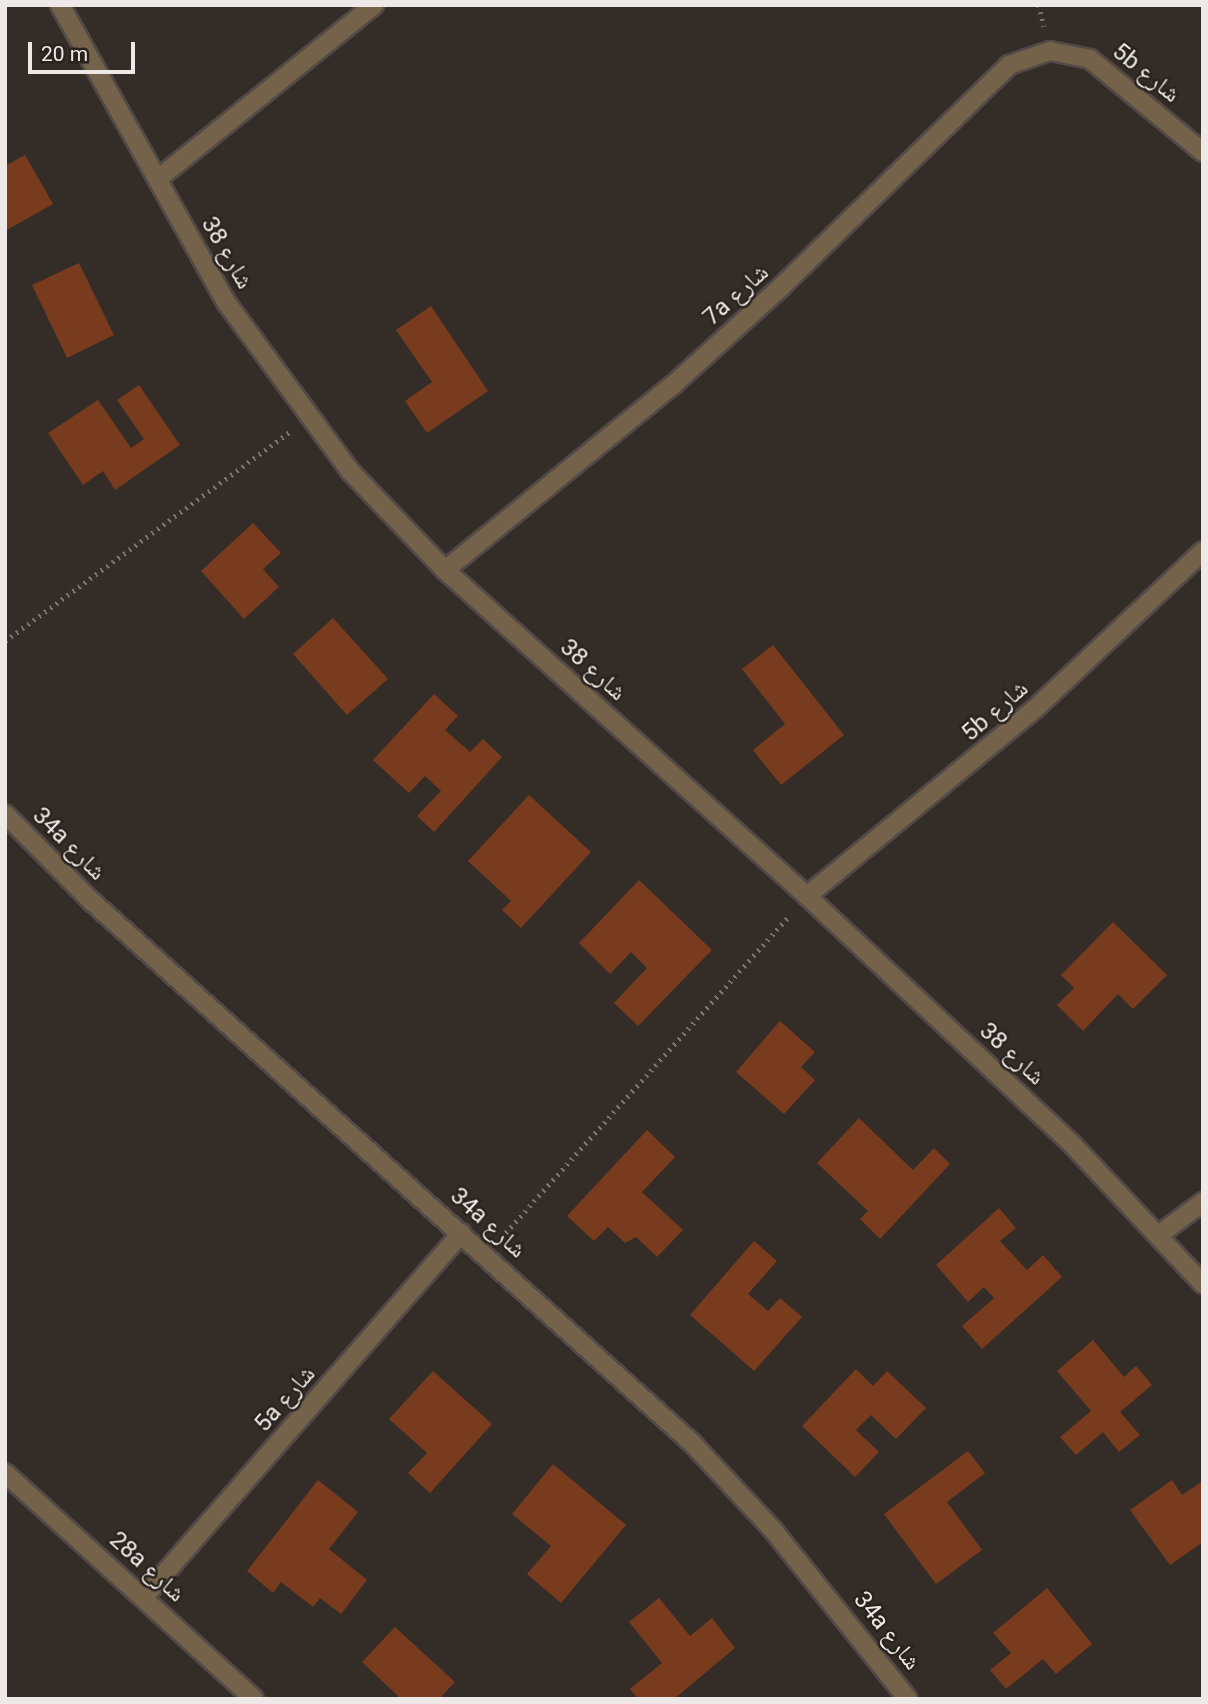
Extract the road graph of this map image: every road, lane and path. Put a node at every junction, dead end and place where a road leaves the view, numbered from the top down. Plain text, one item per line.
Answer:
1 (60, 5) edge
2 (374, 5) edge
3 (1050, 51) joint
4 (1203, 152) edge
5 (159, 178) junction
6 (307, 418) junction
7 (1203, 551) edge
8 (445, 570) junction
9 (5, 641) edge
10 (5, 814) edge
11 (807, 896) junction
12 (1203, 1202) edge
13 (462, 1233) junction
14 (1160, 1234) junction
15 (486, 1254) junction
16 (1203, 1284) edge
17 (5, 1473) edge
18 (144, 1597) junction
19 (254, 1699) edge
20 (908, 1699) edge

1 - 5 street, شارع 38
2 - 5 street
3 - 4 street, 5b شارع
3 - 8 street, 7a شارع
5 - 6 street, شارع 38
6 - 8 street, شارع 38
6 - 9 path
7 - 11 street, 5b شارع
8 - 11 street, شارع 38
10 - 13 street, 34a شارع
11 - 14 street, شارع 38
11 - 15 path
12 - 14 street
13 - 15 street, 34a شارع
13 - 18 street, 5a شارع
14 - 16 street, شارع 38
15 - 20 street, 34a شارع
17 - 18 street, 28a شارع
18 - 19 street, 28a شارع

